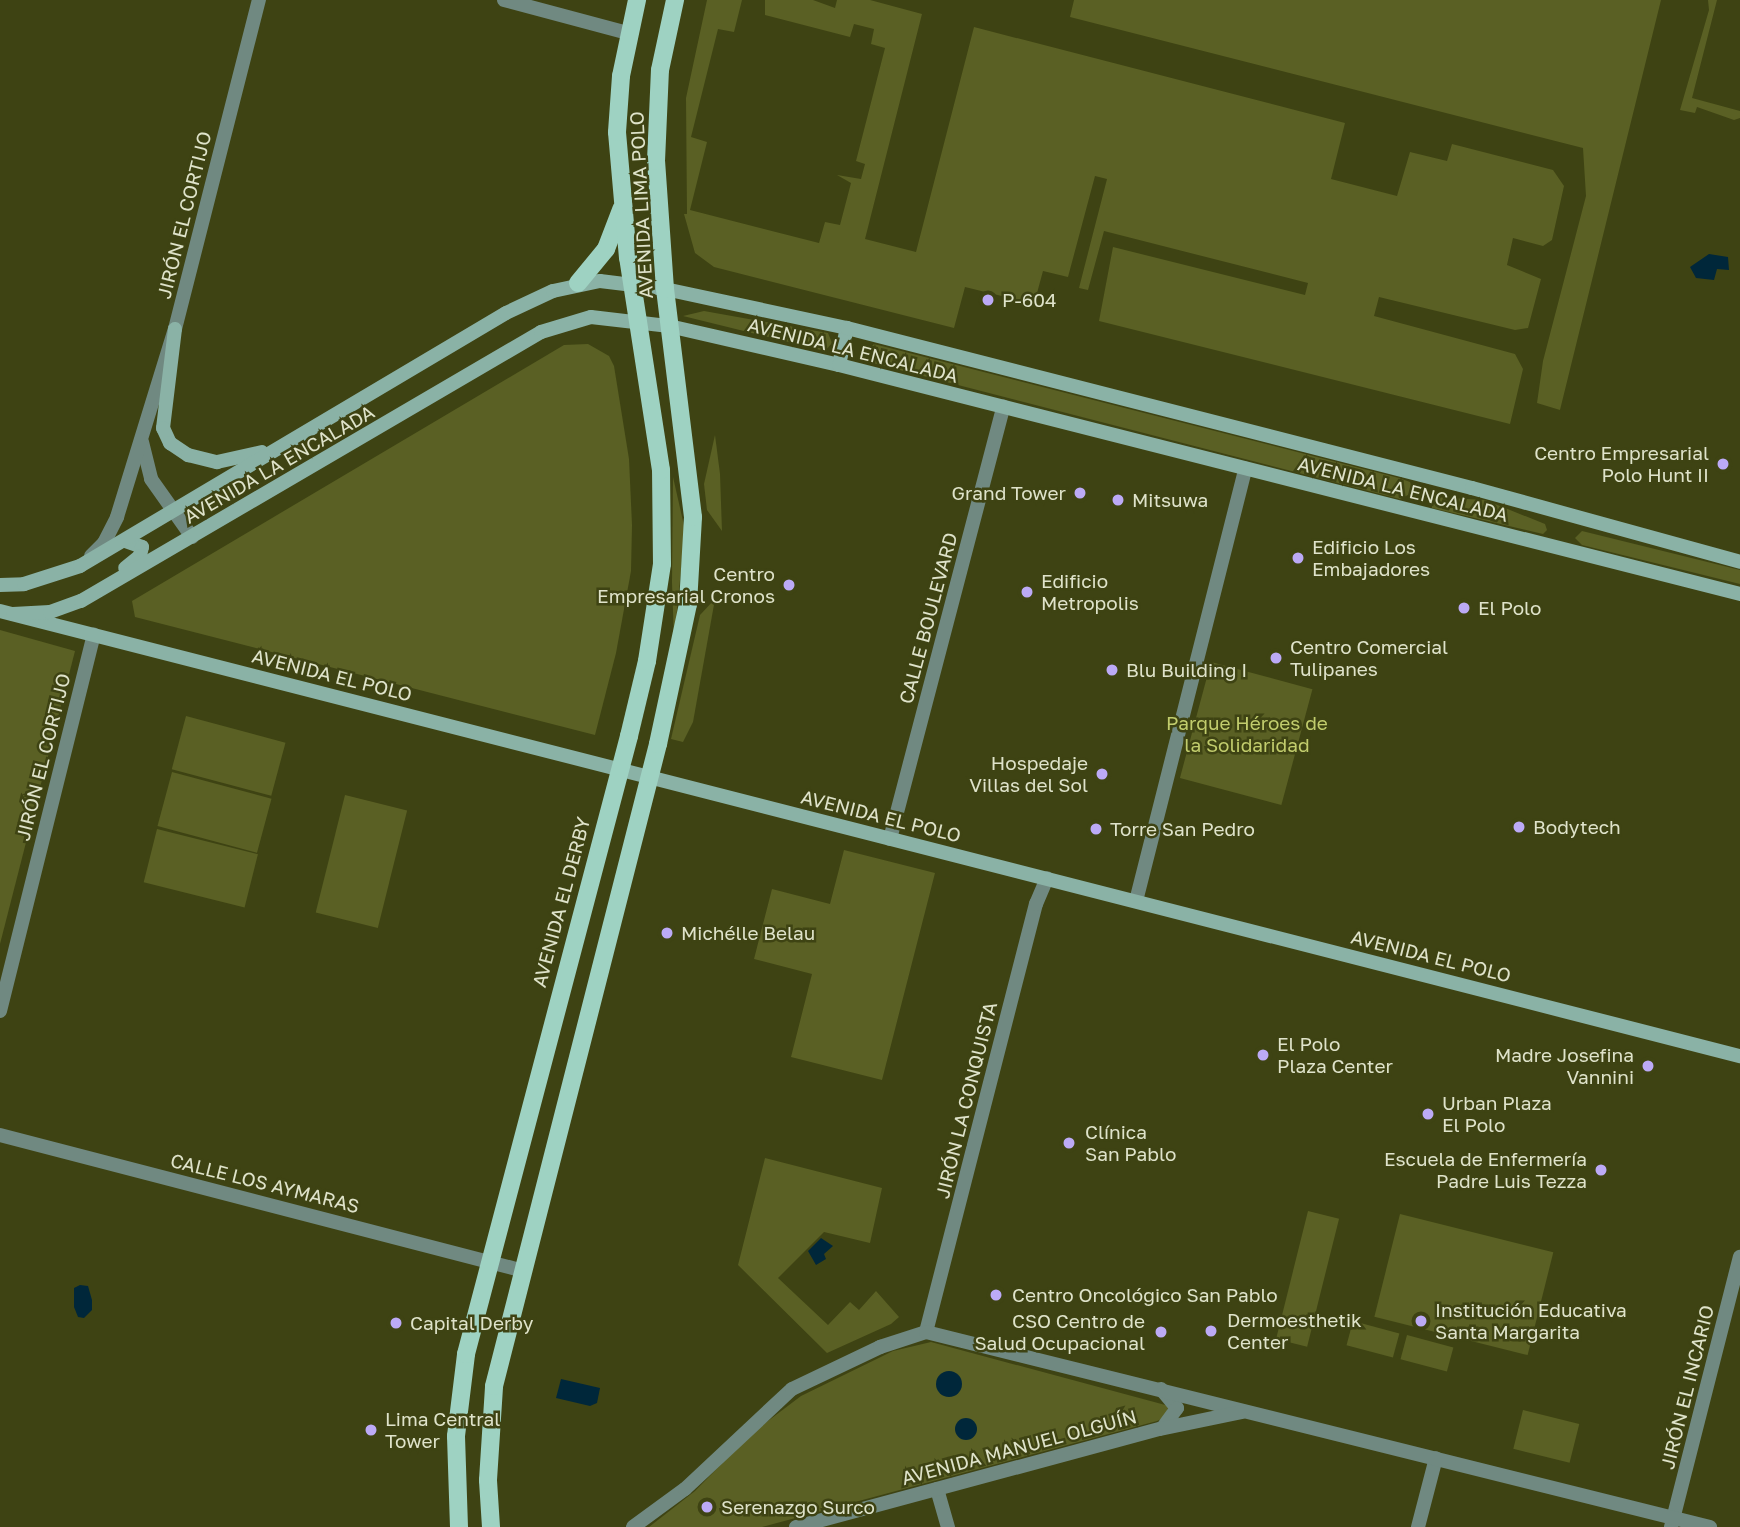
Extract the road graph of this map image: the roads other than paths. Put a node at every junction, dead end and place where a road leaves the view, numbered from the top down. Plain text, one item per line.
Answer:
1 (259, 0) edge
2 (504, 0) edge
3 (637, 0) edge
4 (675, 0) edge
5 (628, 33) junction
6 (623, 203) junction
7 (578, 283) junction
8 (632, 284) junction
9 (665, 289) junction
10 (639, 321) junction
11 (669, 326) junction
12 (175, 328) junction
13 (848, 328) junction
14 (839, 365) junction
15 (1003, 407) junction
16 (141, 438) junction
17 (283, 445) junction
18 (1245, 469) junction
19 (174, 512) junction
20 (192, 537) junction
21 (125, 541) junction
22 (1740, 562) edge
23 (80, 566) junction
24 (0, 585) edge
25 (1740, 594) edge
26 (91, 595) junction
27 (6, 613) edge
28 (94, 635) junction
29 (620, 769) junction
30 (649, 776) junction
31 (604, 820) junction
32 (636, 828) junction
33 (890, 839) junction
34 (1047, 878) junction
35 (1136, 901) junction
36 (0, 1011) edge
37 (1740, 1056) edge
38 (0, 1135) edge
39 (1740, 1256) edge
40 (489, 1261) junction
41 (520, 1270) junction
42 (926, 1332) junction
43 (1155, 1386) junction
44 (1253, 1411) junction
45 (1160, 1429) junction
46 (1436, 1458) junction
47 (937, 1489) junction
48 (1672, 1522) edge
49 (459, 1527) edge
50 (491, 1527) edge
51 (634, 1527) edge
52 (796, 1527) edge
53 (947, 1527) edge
54 (1418, 1527) edge
55 (1710, 1527) edge

1 - 12 street, JIRÓN EL CORTIJO
2 - 5 street
3 - 5 main road, AVENIDA LIMA POLO
4 - 9 main road, AVENIDA LIMA POLO
5 - 6 main road, AVENIDA LIMA POLO
6 - 7 main road
6 - 8 main road, AVENIDA LIMA POLO
7 - 8 main road, AVENIDA LA ENCALADA
7 - 17 main road, AVENIDA LA ENCALADA
8 - 9 main road, AVENIDA LA ENCALADA
8 - 10 main road, AVENIDA EL DERBY
9 - 11 main road, AVENIDA LIMA POLO
9 - 13 main road, AVENIDA LA ENCALADA
10 - 11 main road, AVENIDA LA ENCALADA
10 - 20 main road, AVENIDA LA ENCALADA
10 - 29 main road, AVENIDA EL DERBY
11 - 14 main road, AVENIDA LA ENCALADA
11 - 30 main road
12 - 16 street, JIRÓN EL CORTIJO
12 - 17 main road
13 - 14 main road
13 - 22 main road, AVENIDA LA ENCALADA
14 - 15 main road, AVENIDA LA ENCALADA
15 - 18 main road, AVENIDA LA ENCALADA
15 - 33 street, CALLE BOULEVARD
16 - 19 street
16 - 23 street, JIRÓN EL CORTIJO
17 - 19 main road, AVENIDA LA ENCALADA
18 - 25 main road, AVENIDA LA ENCALADA
18 - 35 street
19 - 20 street
19 - 21 main road, AVENIDA LA ENCALADA
20 - 26 main road, AVENIDA LA ENCALADA
21 - 23 main road, AVENIDA LA ENCALADA
21 - 26 main road
23 - 24 main road, AVENIDA LA ENCALADA
26 - 27 main road, AVENIDA LA ENCALADA
27 - 28 main road, AVENIDA EL POLO
28 - 29 main road, AVENIDA EL POLO
28 - 36 street, JIRÓN EL CORTIJO
29 - 30 main road, AVENIDA EL POLO
29 - 31 main road, AVENIDA EL DERBY
30 - 32 main road
30 - 33 main road, AVENIDA EL POLO
31 - 32 main road
31 - 40 main road, AVENIDA EL DERBY
32 - 41 main road
33 - 34 main road, AVENIDA EL POLO
34 - 35 main road, AVENIDA EL POLO
34 - 42 street, JIRÓN LA CONQUISTA
35 - 37 main road, AVENIDA EL POLO
38 - 40 street, CALLE LOS AYMARAS
39 - 48 street, JIRÓN EL INCARIO
40 - 41 street, CALLE LOS AYMARAS
40 - 49 main road, AVENIDA EL DERBY
41 - 50 main road
42 - 43 street, AVENIDA MANUEL OLGUÍN
42 - 51 street
43 - 44 street, AVENIDA MANUEL OLGUÍN
43 - 45 street
44 - 45 street, AVENIDA MANUEL OLGUÍN
44 - 46 street, AVENIDA MANUEL OLGUÍN
45 - 47 street, AVENIDA MANUEL OLGUÍN
46 - 48 street, AVENIDA MANUEL OLGUÍN
46 - 54 street
47 - 52 street, AVENIDA MANUEL OLGUÍN
47 - 53 street
48 - 55 street, AVENIDA MANUEL OLGUÍN

